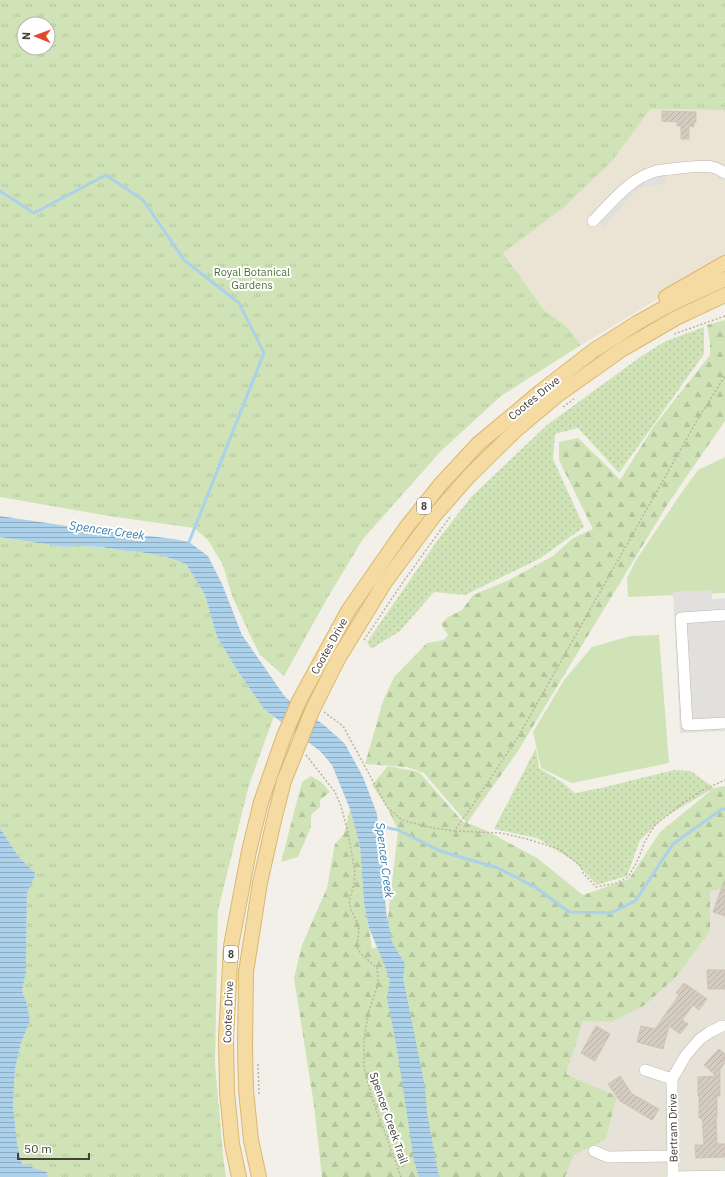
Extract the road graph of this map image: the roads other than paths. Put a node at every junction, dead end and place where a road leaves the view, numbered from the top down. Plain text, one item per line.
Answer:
1 (725, 173) edge
2 (594, 221) dead end
3 (725, 262) edge
4 (725, 278) edge
5 (725, 295) edge
6 (593, 351) junction
7 (725, 615) edge
8 (725, 723) edge
9 (725, 1026) edge
10 (645, 1070) dead end
11 (672, 1079) junction
12 (594, 1151) dead end
13 (674, 1156) junction
14 (725, 1176) edge
15 (239, 1177) edge
16 (259, 1177) edge
17 (673, 1177) edge

1 - 2 street
3 - 6 main road
4 - 6 main road, Cootes Drive / 8
5 - 16 main road, Cootes Drive / 8
6 - 15 main road, Cootes Drive / 8
7 - 8 street
9 - 11 street, Bertram Drive
10 - 11 street, Bertram Drive
11 - 13 street, Bertram Drive
12 - 13 street
13 - 17 street, Bertram Drive
14 - 17 street

